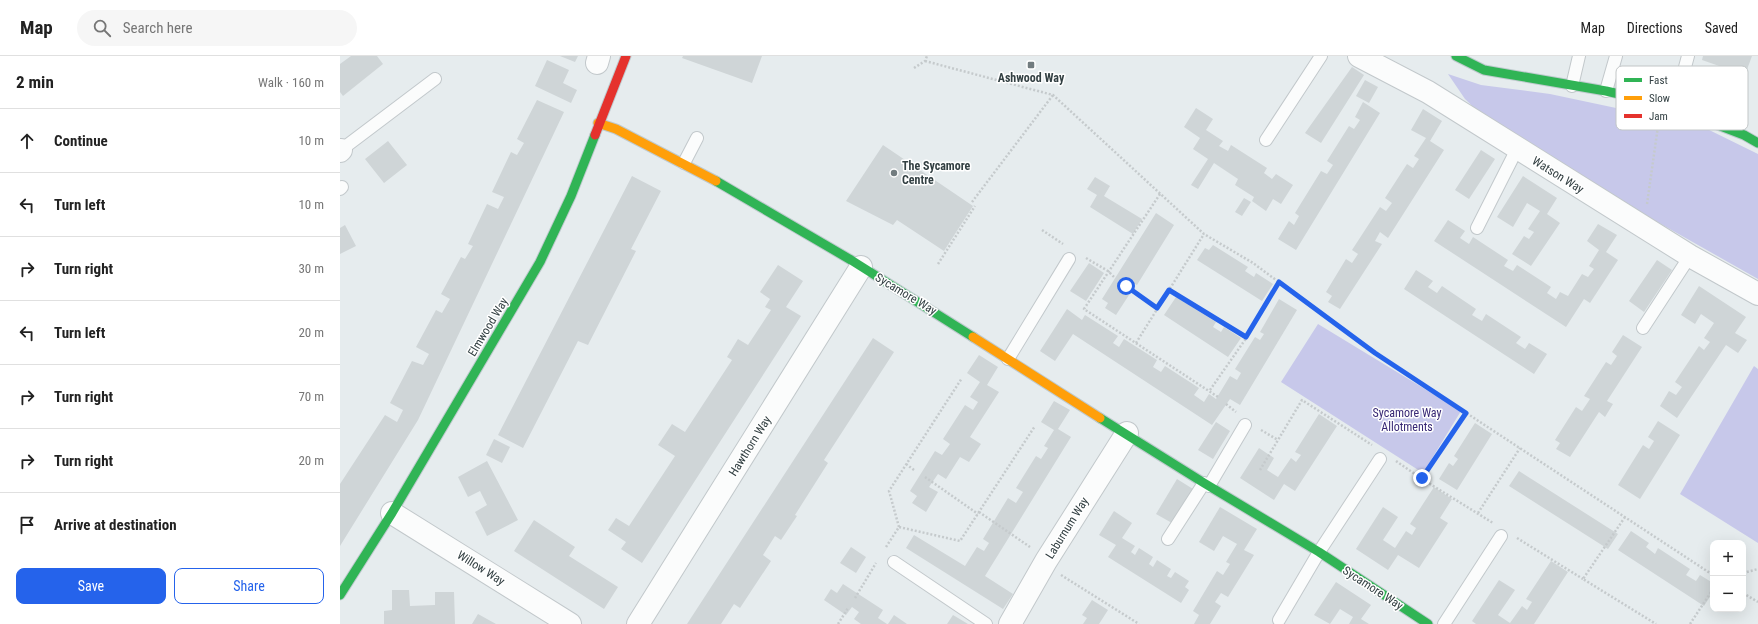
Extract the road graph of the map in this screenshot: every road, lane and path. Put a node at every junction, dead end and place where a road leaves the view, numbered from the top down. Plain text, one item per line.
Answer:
1 (626, 56) edge
2 (927, 56) edge
3 (1321, 56) edge
4 (1359, 56) edge
5 (1458, 56) edge
6 (1579, 56) edge
7 (1616, 56) edge
8 (1688, 56) edge
9 (925, 61) junction
10 (1685, 66) edge
11 (914, 68) dead end
12 (435, 79) dead end
13 (1572, 86) junction
14 (1606, 91) junction
15 (1616, 94) edge
16 (1053, 95) junction
17 (598, 122) junction
18 (1657, 130) edge
19 (1731, 130) edge
20 (697, 138) dead end
21 (1266, 140) dead end
22 (1758, 144) edge
23 (1517, 149) junction
24 (340, 150) edge
25 (684, 163) junction
26 (1160, 194) junction
27 (972, 202) dead end
28 (975, 206) dead end
29 (1477, 228) dead end
30 (1644, 228) junction
31 (1204, 234) junction
32 (1690, 256) junction
33 (1069, 259) dead end
34 (938, 264) dead end
35 (861, 267) junction
36 (1279, 282) junction
37 (1126, 286) dead end
38 (1169, 290) junction
39 (1758, 294) edge
40 (1157, 308) junction
41 (1643, 328) dead end
42 (1246, 337) junction
43 (1136, 343) junction
44 (1008, 359) junction
45 (962, 378) dead end
46 (1210, 390) junction
47 (1218, 396) dead end
48 (1466, 413) junction
49 (1245, 425) dead end
50 (1035, 426) dead end
51 (1127, 433) junction
52 (1520, 448) junction
53 (1383, 455) junction
54 (906, 464) junction
55 (914, 470) dead end
56 (1260, 470) dead end
57 (925, 477) dead end
58 (1422, 478) junction
59 (1207, 484) junction
60 (392, 513) junction
61 (979, 513) junction
62 (1478, 513) junction
63 (1624, 517) junction
64 (899, 527) junction
65 (1503, 532) junction
66 (1168, 539) dead end
67 (1034, 550) dead end
68 (1319, 552) junction
69 (882, 554) dead end
70 (878, 560) dead end
71 (894, 562) dead end
72 (1758, 569) edge
73 (1746, 572) edge
74 (1710, 573) edge
75 (1060, 575) dead end
76 (1583, 579) junction
77 (1710, 594) edge
78 (340, 595) edge
79 (1746, 595) edge
80 (854, 598) dead end
81 (1758, 602) edge
82 (848, 608) dead end
83 (1279, 620) dead end
84 (570, 624) edge
85 (638, 624) edge
86 (838, 624) edge
87 (986, 624) edge
88 (1010, 624) edge
89 (1139, 624) edge
90 (1428, 624) edge
91 (1444, 624) edge
92 (1656, 624) edge
93 (1690, 624) edge

1 - 17 street, Elmwood Way
2 - 9 path
3 - 21 lane
4 - 23 street, Watson Way
5 - 13 street
6 - 13 lane
7 - 14 lane
8 - 10 lane
9 - 11 path
9 - 16 path
12 - 24 lane
13 - 14 street
14 - 15 street
16 - 26 path
16 - 27 path
17 - 25 street, Sycamore Way
17 - 60 street, Elmwood Way
18 - 30 path
19 - 22 street
20 - 25 lane
23 - 29 lane
23 - 30 street, Watson Way
25 - 35 street, Sycamore Way
26 - 31 path
26 - 43 path
28 - 34 path
30 - 32 street, Watson Way
31 - 36 path
31 - 38 path
32 - 39 street, Watson Way
32 - 41 lane
33 - 44 lane
35 - 44 street, Sycamore Way
35 - 85 street, Hawthorn Way
36 - 42 path
36 - 48 path
37 - 40 path
38 - 40 path
38 - 42 path
40 - 43 path
42 - 46 path
43 - 46 path
44 - 51 street, Sycamore Way
45 - 54 path
46 - 47 path
48 - 52 path
48 - 58 path
49 - 59 lane
50 - 61 path
51 - 59 street, Sycamore Way
51 - 88 street, Laburnum Way
52 - 62 path
52 - 63 path
53 - 56 path
53 - 58 path
53 - 68 lane
54 - 55 path
54 - 64 path
57 - 61 path
58 - 62 path
59 - 66 lane
59 - 68 street, Sycamore Way
60 - 78 street, Elmwood Way
60 - 84 street, Willow Way
61 - 64 path
61 - 67 path
62 - 65 path
63 - 74 path
63 - 76 path
64 - 69 path
65 - 76 path
65 - 91 lane
68 - 83 lane
68 - 90 street, Sycamore Way
70 - 80 path
71 - 87 lane
72 - 73 path
75 - 89 path
76 - 92 path
77 - 93 path
79 - 81 path
82 - 86 path

